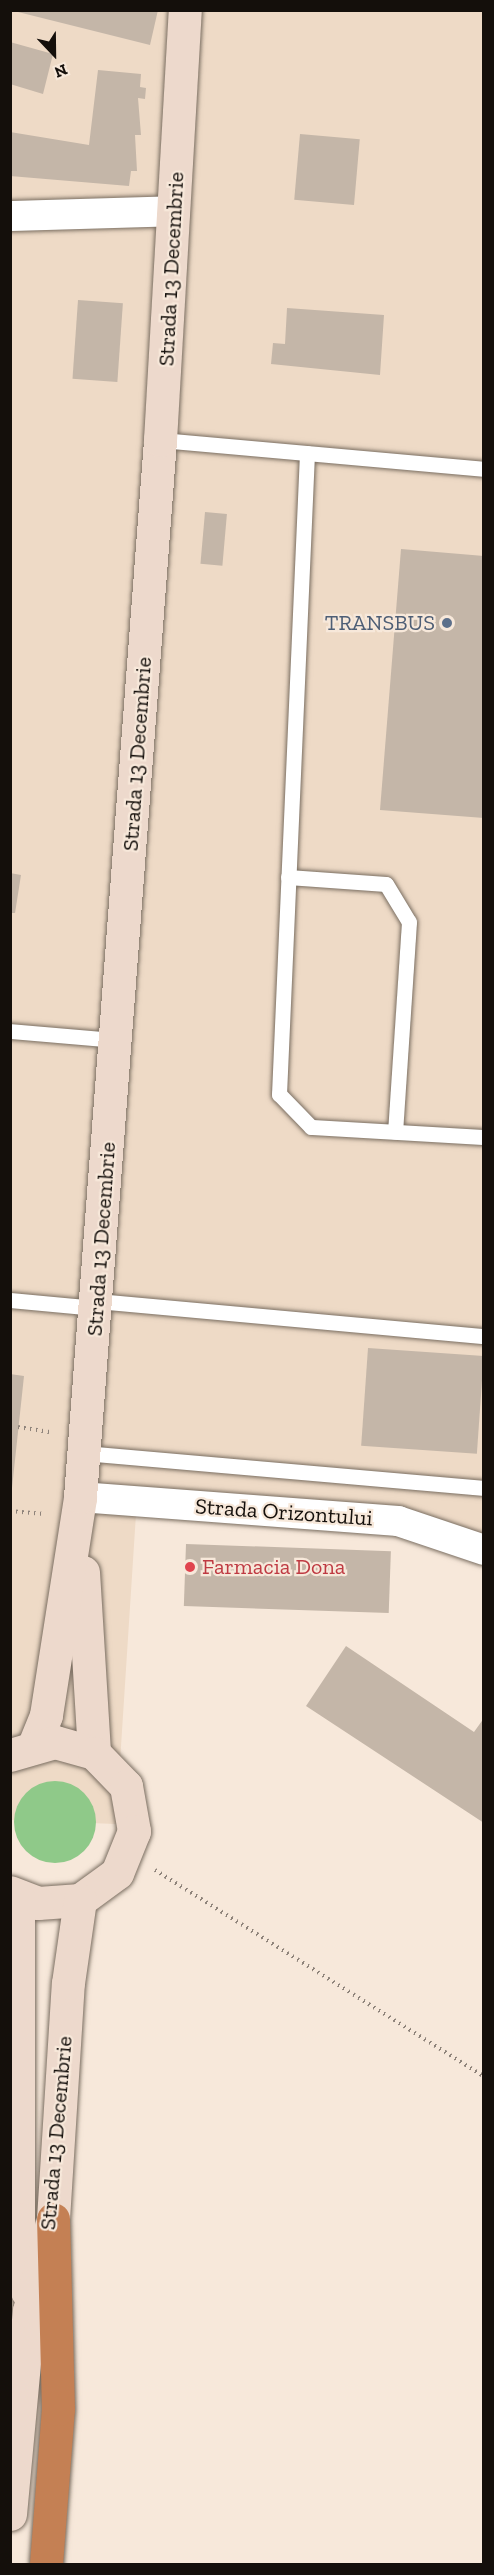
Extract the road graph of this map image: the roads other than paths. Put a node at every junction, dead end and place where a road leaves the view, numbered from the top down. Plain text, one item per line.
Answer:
1 (184, 10) edge
2 (175, 211) junction
3 (10, 216) edge
4 (160, 440) junction
5 (307, 453) junction
6 (483, 469) edge
7 (288, 877) junction
8 (10, 1031) edge
9 (115, 1040) junction
10 (395, 1132) junction
11 (483, 1137) edge
12 (10, 1299) edge
13 (97, 1304) junction
14 (483, 1336) edge
15 (73, 1444) junction
16 (483, 1488) edge
17 (80, 1497) junction
18 (483, 1550) edge
19 (22, 1750) edge
20 (94, 1753) junction
21 (14, 1894) edge
22 (80, 1900) junction
23 (15, 2172) edge
24 (52, 2219) junction
25 (14, 2232) edge
26 (29, 2311) junction
27 (10, 2514) edge
28 (46, 2565) edge

1 - 2 main road, Strada 13 Decembrie
2 - 3 street
2 - 4 main road, Strada 13 Decembrie
4 - 5 lane
4 - 9 main road, Strada 13 Decembrie
5 - 6 lane
5 - 7 lane
7 - 10 lane
7 - 10 lane
8 - 9 lane
9 - 13 main road, Strada 13 Decembrie
10 - 11 lane
12 - 13 lane
13 - 14 lane
13 - 15 main road, Strada 13 Decembrie
15 - 16 lane
15 - 17 main road, Strada 13 Decembrie
17 - 18 street, Strada Orizontului
17 - 19 main road, Strada 13 Decembrie
17 - 20 main road, Strada 13 Decembrie
19 - 20 main road
20 - 22 main road
21 - 22 main road
21 - 23 main road, Strada 13 Decembrie
22 - 24 main road, Strada 13 Decembrie
23 - 25 main road, Strada 13 Decembrie
24 - 26 main road, Strada 13 Decembrie
24 - 28 highway
25 - 26 main road, Strada 13 Decembrie
26 - 27 main road

